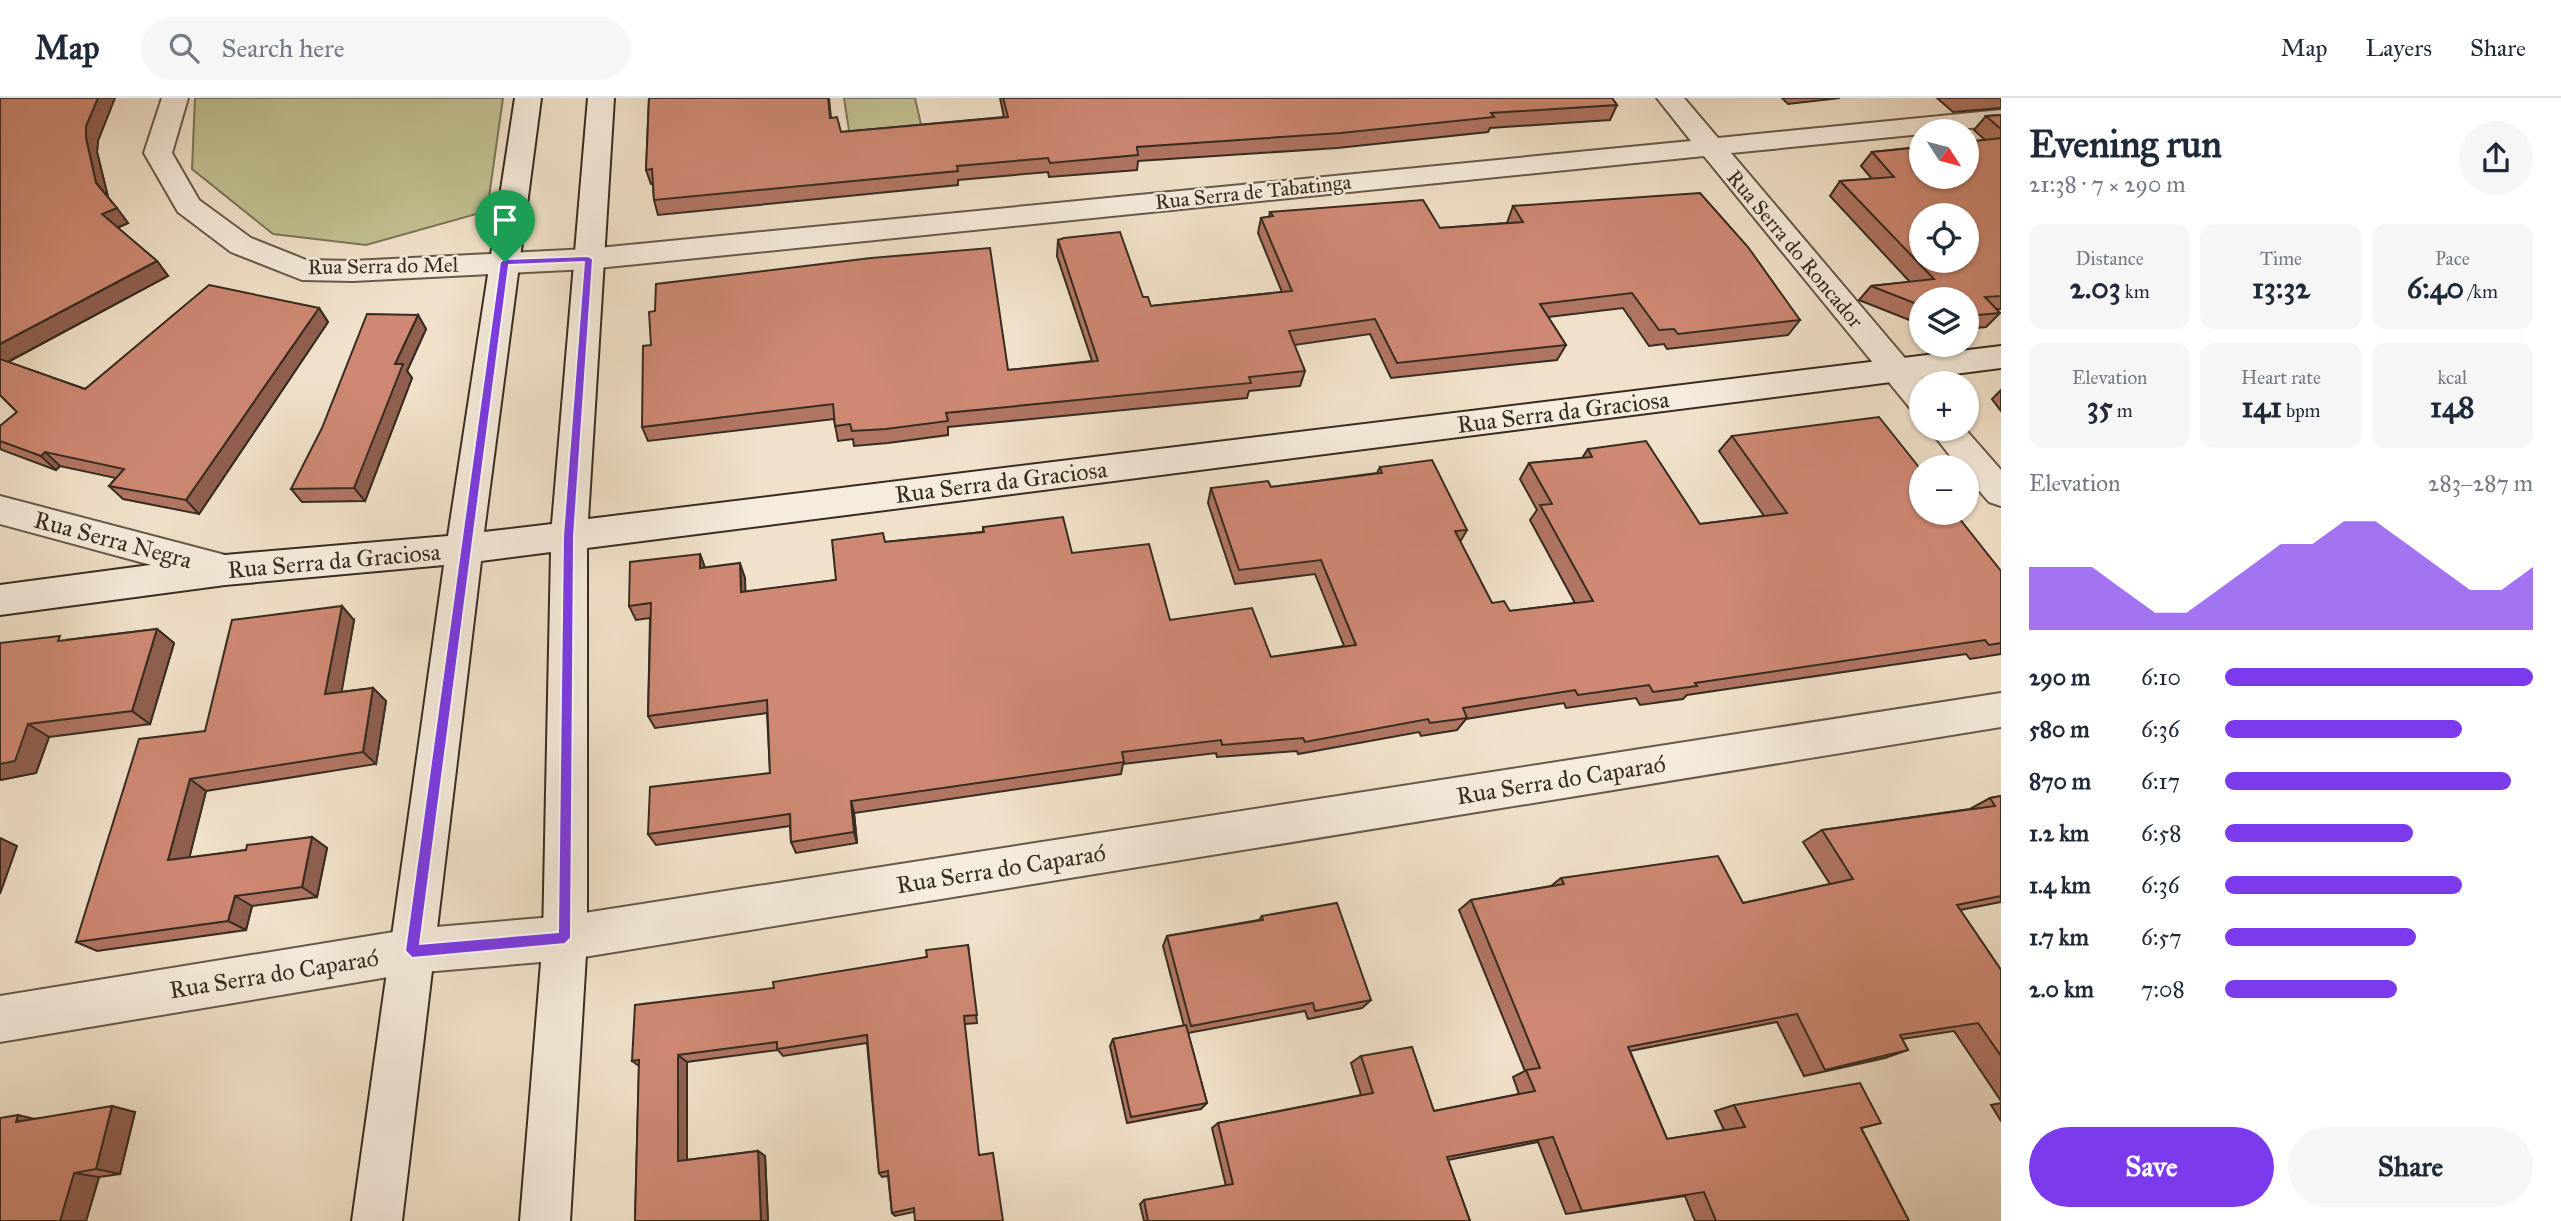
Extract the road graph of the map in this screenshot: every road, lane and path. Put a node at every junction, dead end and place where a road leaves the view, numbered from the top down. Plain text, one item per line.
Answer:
1 (175, 98) edge
2 (528, 98) edge
3 (601, 98) edge
4 (1670, 98) edge
5 (2001, 118) edge
6 (1710, 146) junction
7 (588, 259) junction
8 (505, 262) junction
9 (2001, 357) edge
10 (1895, 370) junction
11 (1909, 386) edge
12 (1956, 441) edge
13 (2001, 494) edge
14 (0, 510) edge
15 (569, 536) junction
16 (464, 549) junction
17 (225, 570) junction
18 (0, 600) edge
19 (2001, 710) edge
20 (565, 938) junction
21 (412, 951) junction
22 (0, 1019) edge
23 (377, 1221) edge
24 (545, 1221) edge

1 - 8 street, Rua Serra do Mel
2 - 8 street
3 - 7 street
4 - 6 street, Rua Serra do Roncador
5 - 6 street, Rua Serra de Tabatinga
6 - 7 street, Rua Serra de Tabatinga
6 - 10 street, Rua Serra do Roncador
7 - 8 street, Rua Serra de Tabatinga
7 - 15 street
8 - 16 street
9 - 10 street, Rua Serra da Graciosa
10 - 11 street, Rua Serra do Roncador
10 - 15 street, Rua Serra da Graciosa
12 - 13 street
14 - 17 street, Rua Serra Negra
15 - 16 street, Rua Serra da Graciosa
15 - 20 street
16 - 17 street, Rua Serra da Graciosa
16 - 21 street
17 - 18 street, Rua Serra da Graciosa
19 - 20 street, Rua Serra do Caparaó
20 - 21 street, Rua Serra do Caparaó
20 - 24 street
21 - 22 street, Rua Serra do Caparaó
21 - 23 street

